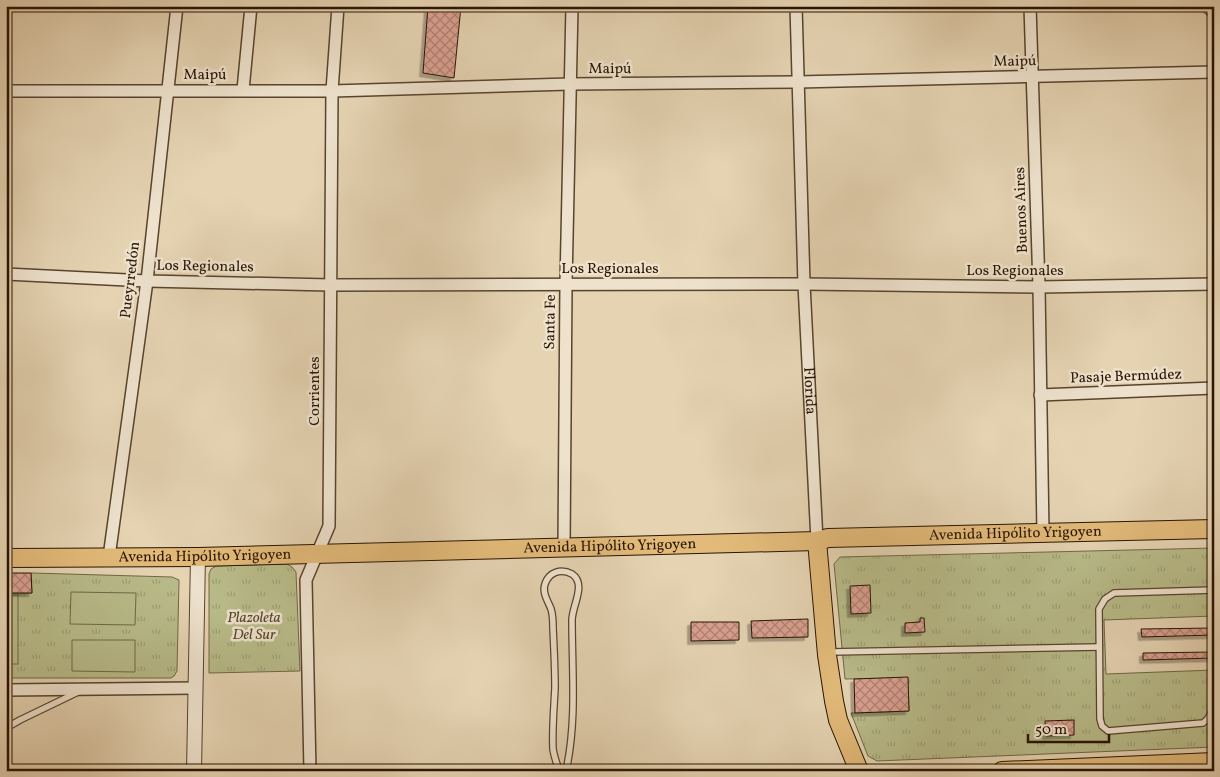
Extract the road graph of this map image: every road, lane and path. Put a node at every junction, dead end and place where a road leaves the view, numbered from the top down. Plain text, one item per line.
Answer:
1 (177, 6) edge
2 (251, 6) edge
3 (338, 6) edge
4 (572, 6) edge
5 (796, 6) edge
6 (1030, 6) edge
7 (1206, 6) edge
8 (1214, 12) edge
9 (1214, 72) edge
10 (1033, 76) junction
11 (798, 82) junction
12 (570, 84) junction
13 (168, 90) junction
14 (243, 90) junction
15 (6, 91) edge
16 (332, 91) junction
17 (6, 274) edge
18 (146, 280) junction
19 (566, 284) junction
20 (804, 284) junction
21 (1214, 284) edge
22 (330, 285) junction
23 (1039, 287) junction
24 (1214, 388) edge
25 (1040, 395) junction
26 (1214, 529) edge
27 (1043, 533) junction
28 (817, 541) junction
29 (564, 547) junction
30 (317, 554) junction
31 (109, 557) junction
32 (198, 557) junction
33 (6, 558) edge
34 (1214, 590) edge
35 (1099, 647) junction
36 (827, 652) junction
37 (1212, 679) dead end
38 (196, 688) junction
39 (86, 689) junction
40 (6, 690) edge
41 (1213, 704) edge
42 (6, 728) edge
43 (1214, 762) edge
44 (1060, 770) edge
45 (194, 771) edge
46 (310, 771) edge
47 (559, 771) edge
48 (566, 771) edge
49 (859, 771) edge
50 (1002, 771) edge

1 - 13 street, Pueyrredón
2 - 14 street
3 - 16 street, Corrientes
4 - 12 street, Santa Fe
5 - 11 street, Florida
6 - 10 street, Buenos Aires
7 - 8 street
9 - 10 street, Maipú
10 - 11 street, Maipú
10 - 23 street, Buenos Aires
11 - 12 street, Maipú
11 - 20 street, Florida
12 - 16 street, Maipú
12 - 19 street, Santa Fe
13 - 14 street, Maipú
13 - 15 street, Maipú
13 - 18 street, Pueyrredón
14 - 16 street, Maipú
16 - 22 street, Corrientes
17 - 18 street, Los Regionales
18 - 22 street, Los Regionales
18 - 31 street, Pueyrredón
19 - 20 street, Los Regionales
19 - 22 street, Los Regionales
19 - 29 street, Santa Fe
20 - 23 street, Los Regionales
20 - 28 street, Florida
21 - 23 street, Los Regionales
22 - 30 street, Corrientes
23 - 25 street, Buenos Aires
24 - 25 street, Pasaje Bermúdez
25 - 27 street, Buenos Aires
26 - 27 main road, Avenida Hipólito Yrigoyen
27 - 28 main road, Avenida Hipólito Yrigoyen
28 - 29 main road, Avenida Hipólito Yrigoyen
28 - 36 main road, Florida
29 - 30 main road, Avenida Hipólito Yrigoyen
30 - 32 main road, Avenida Hipólito Yrigoyen
30 - 46 street, Corrientes
31 - 32 main road, Avenida Hipólito Yrigoyen
31 - 33 main road, Avenida Hipólito Yrigoyen
32 - 38 street
34 - 35 lane
35 - 36 lane
35 - 41 lane
36 - 49 main road, Florida
37 - 41 lane
38 - 39 street
38 - 45 street
39 - 40 street
39 - 42 lane
43 - 44 main road
44 - 50 main road
47 - 48 lane

